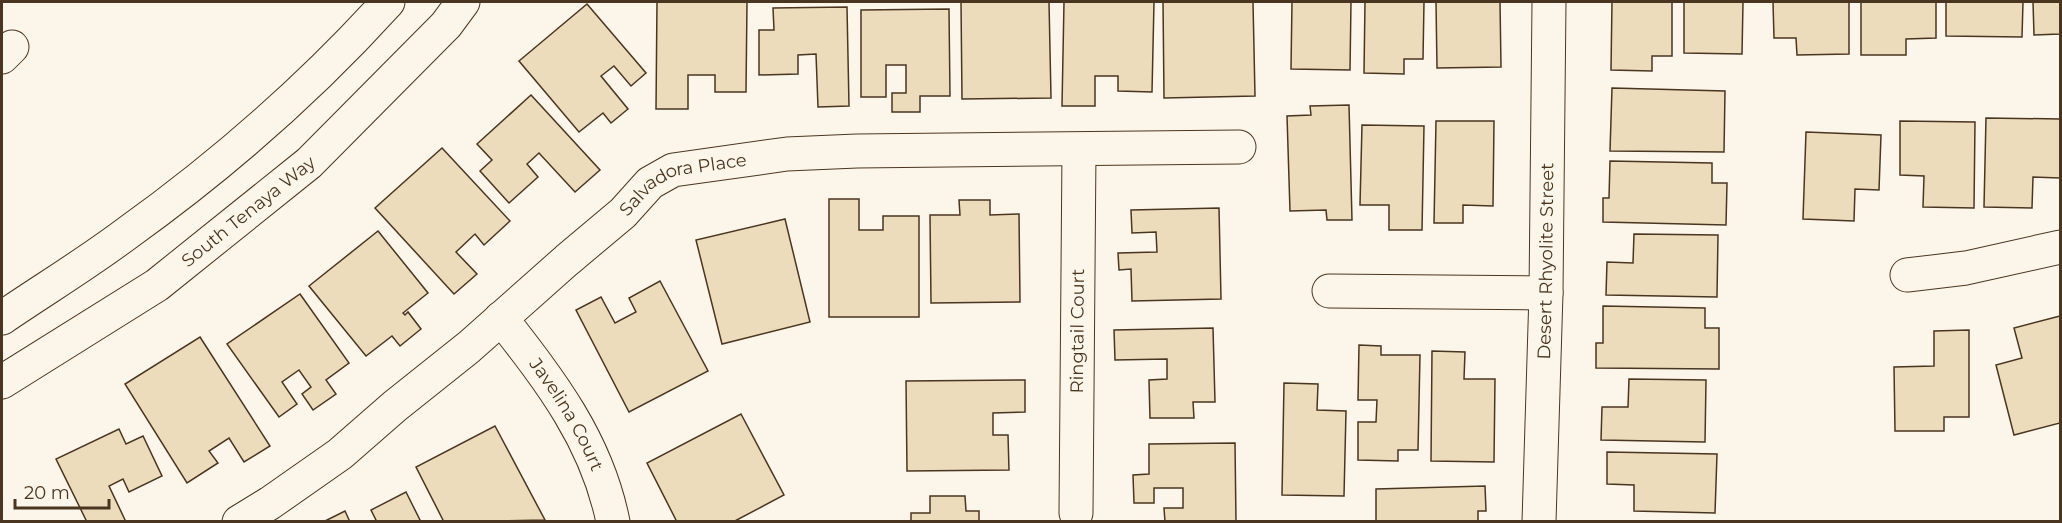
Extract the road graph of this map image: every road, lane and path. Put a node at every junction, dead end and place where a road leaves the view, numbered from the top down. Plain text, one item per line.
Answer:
1 (388, 2) edge
2 (463, 2) edge
3 (1549, 2) edge
4 (1239, 147) dead end
5 (1079, 150) junction
6 (2061, 247) edge
7 (1907, 275) dead end
8 (1329, 291) dead end
9 (1545, 293) junction
10 (2, 318) edge
11 (501, 318) junction
12 (2, 382) edge
13 (1076, 513) dead end
14 (239, 522) edge
15 (613, 522) edge
16 (1539, 522) edge

1 - 10 street
2 - 12 street, South Tenaya Way
3 - 9 street, Desert Rhyolite Street
4 - 5 street, Salvadora Place
5 - 11 street, Salvadora Place
5 - 13 street, Ringtail Court
6 - 7 street
8 - 9 street
9 - 16 street, Desert Rhyolite Street
11 - 14 street, Salvadora Place
11 - 15 street, Javelina Court

